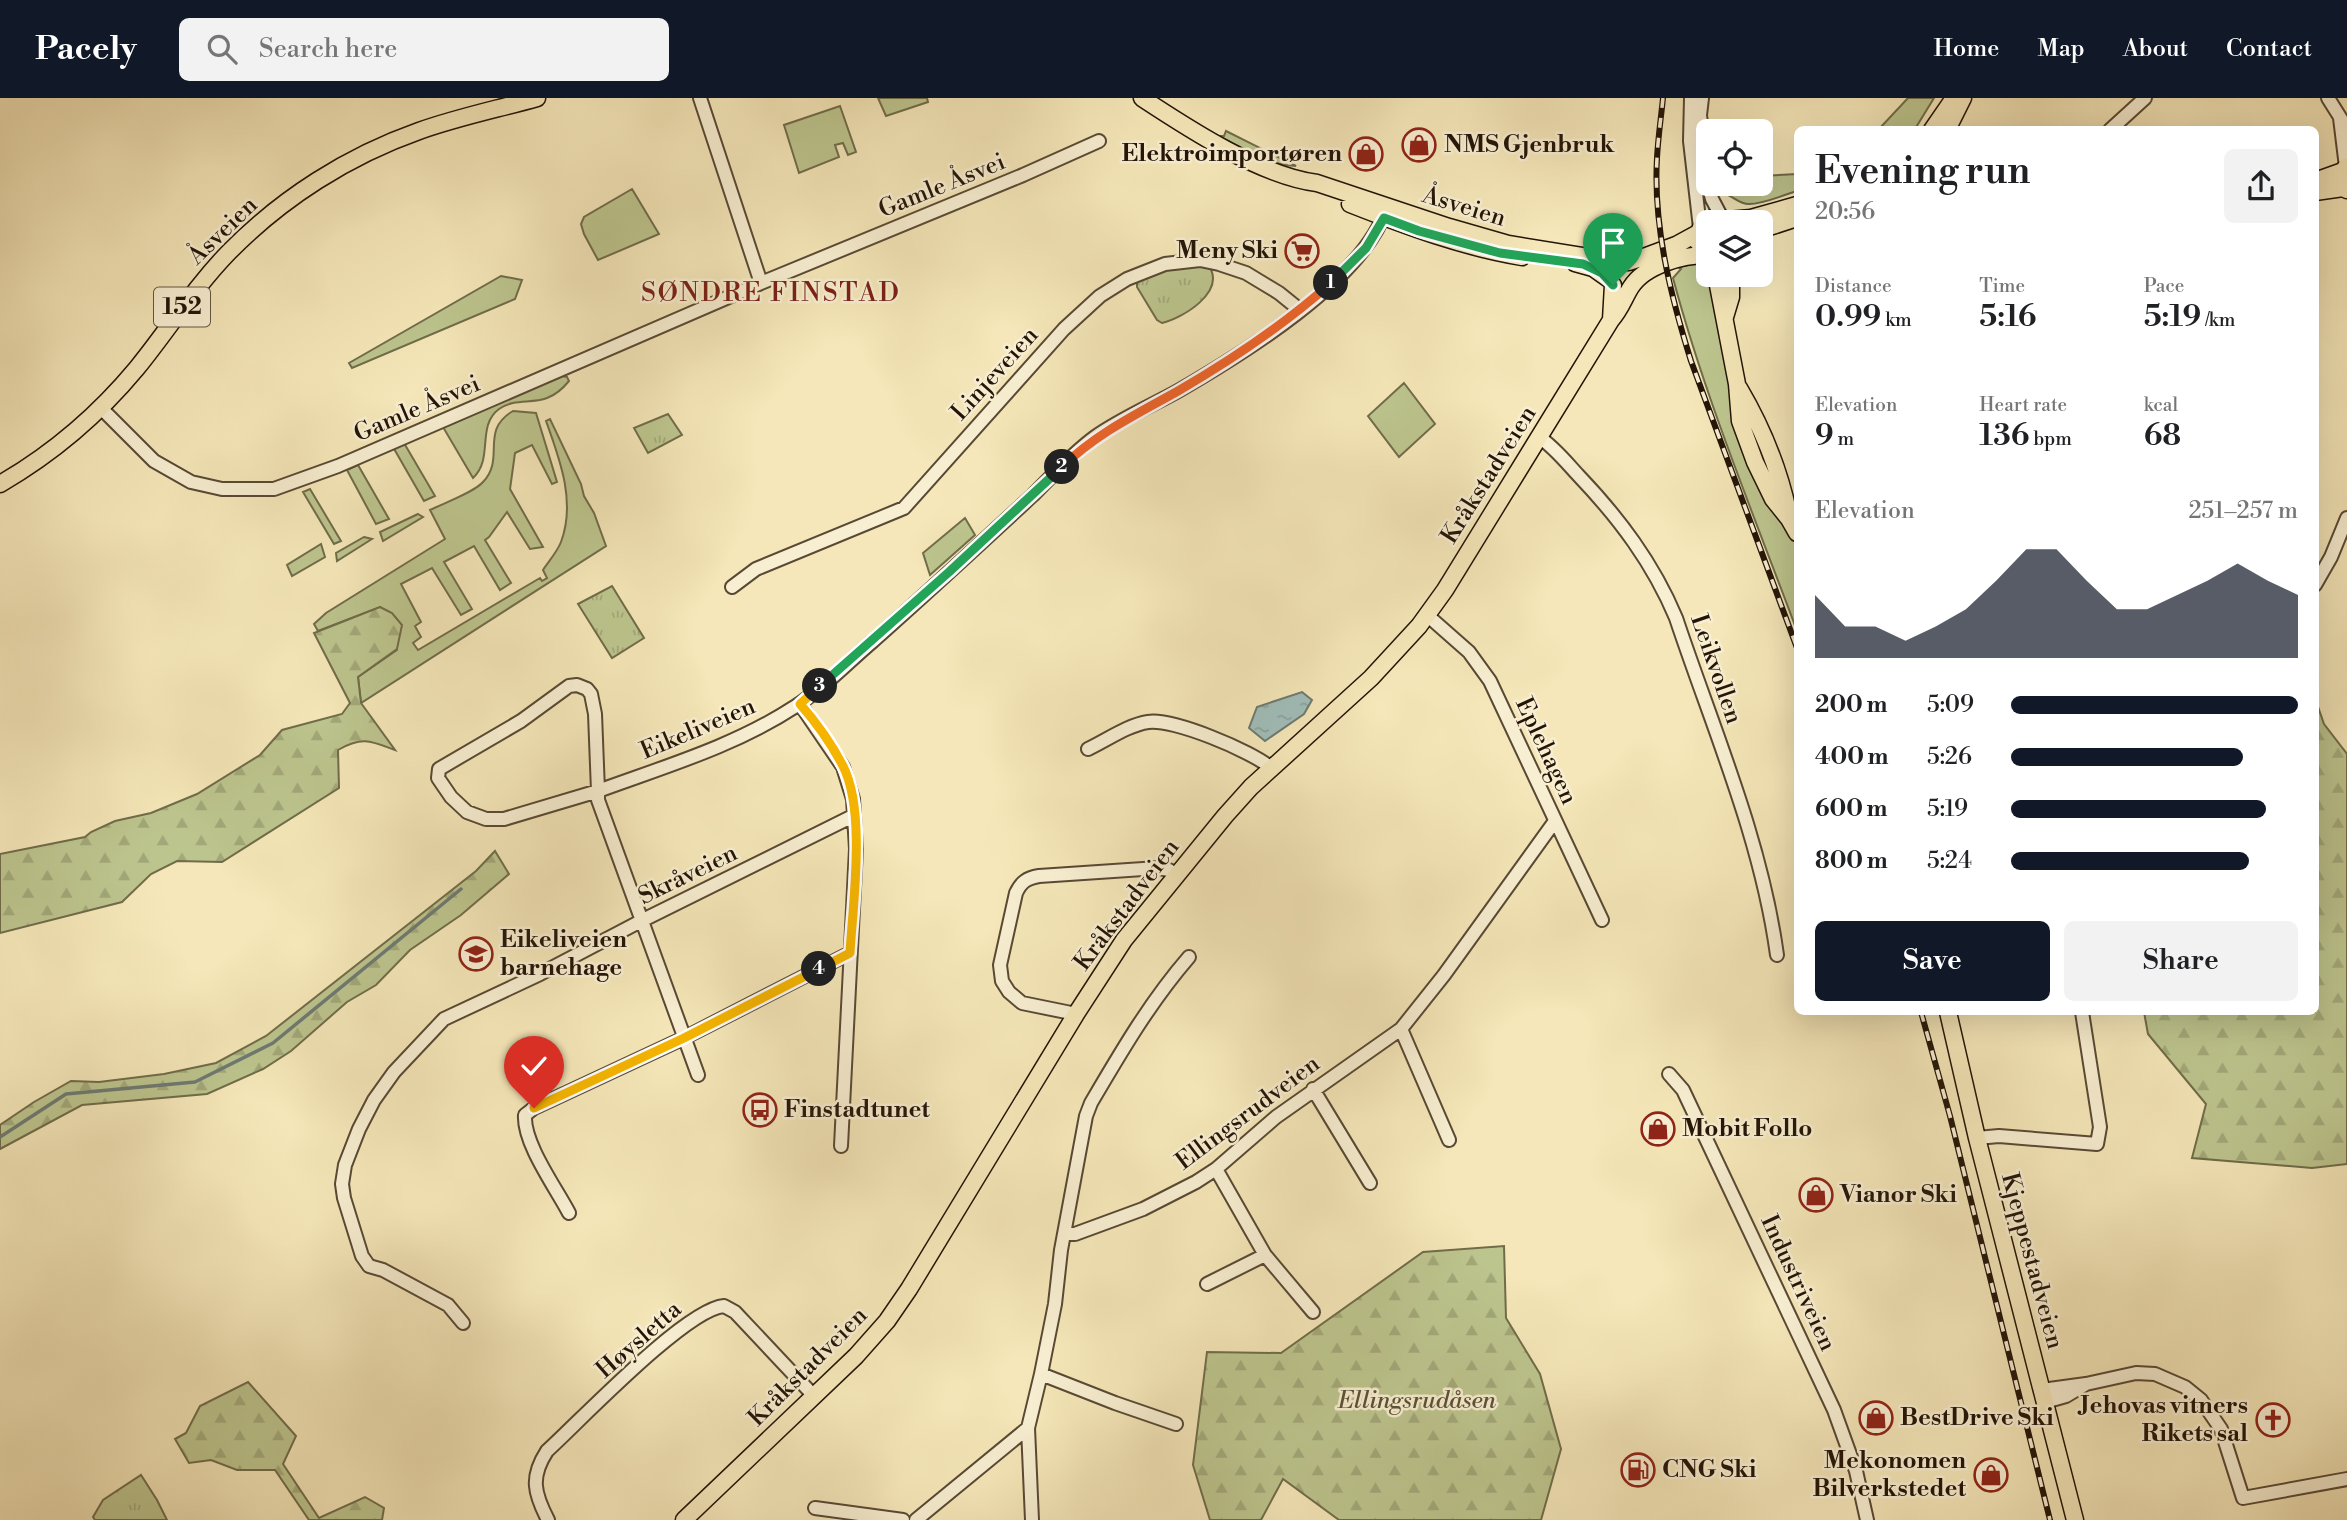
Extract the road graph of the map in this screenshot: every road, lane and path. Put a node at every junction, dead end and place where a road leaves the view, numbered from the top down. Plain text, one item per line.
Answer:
1 (537, 98) edge
2 (700, 98) edge
3 (1142, 98) edge
4 (1691, 98) edge
5 (1702, 98) edge
6 (1954, 98) edge
7 (1963, 98) edge
8 (2145, 98) edge
9 (2328, 98) edge
10 (1700, 119) edge
11 (2343, 123) edge
12 (1935, 126) edge
13 (1949, 126) edge
14 (2114, 126) edge
15 (1098, 141) dead end
16 (2344, 176) edge
17 (2319, 180) edge
18 (2319, 190) edge
19 (1794, 206) edge
20 (1697, 210) edge
21 (1386, 212) junction
22 (1773, 212) edge
23 (1794, 219) edge
24 (1773, 226) edge
25 (1696, 233) edge
26 (1696, 256) edge
27 (1624, 262) junction
28 (761, 283) junction
29 (1611, 283) junction
30 (1634, 283) junction
31 (1719, 287) edge
32 (1731, 287) edge
33 (1300, 310) junction
34 (1725, 317) junction
35 (1611, 320) junction
36 (101, 408) junction
37 (1539, 437) junction
38 (0, 484) edge
39 (2347, 518) edge
40 (1793, 526) edge
41 (2319, 578) edge
42 (732, 587) dead end
43 (1427, 615) junction
44 (800, 704) junction
45 (1088, 748) dead end
46 (1271, 768) junction
47 (598, 791) junction
48 (853, 816) junction
49 (1555, 821) junction
50 (1176, 875) junction
51 (1602, 920) dead end
52 (641, 921) junction
53 (850, 953) junction
54 (1777, 955) dead end
55 (1189, 957) dead end
56 (1076, 1014) junction
57 (1949, 1015) edge
58 (2082, 1015) edge
59 (1401, 1029) junction
60 (684, 1038) junction
61 (1669, 1074) dead end
62 (698, 1075) dead end
63 (1313, 1089) junction
64 (1976, 1138) junction
65 (1449, 1140) dead end
66 (841, 1146) dead end
67 (1216, 1169) junction
68 (1370, 1184) dead end
69 (569, 1213) dead end
70 (1065, 1234) junction
71 (1265, 1255) junction
72 (1207, 1284) dead end
73 (1314, 1312) dead end
74 (463, 1323) dead end
75 (1041, 1374) junction
76 (814, 1396) junction
77 (2043, 1396) junction
78 (1176, 1424) dead end
79 (1028, 1428) junction
80 (2347, 1479) edge
81 (815, 1508) dead end
82 (548, 1520) edge
83 (684, 1520) edge
84 (903, 1520) edge
85 (916, 1520) edge
86 (1032, 1520) edge
87 (1867, 1520) edge
88 (2075, 1520) edge

1 - 36 main road, Åsveien / 152
2 - 28 street
3 - 21 main road, Åsveien
4 - 20 street
5 - 10 street
6 - 12 main road
7 - 13 main road
8 - 14 street
9 - 11 street
11 - 16 street
15 - 28 street, Gamle Åsvei
16 - 17 main road
16 - 18 main road
19 - 22 main road
21 - 27 main road, Åsveien
21 - 29 main road, Åsveien
21 - 33 street, Eikeliveien
23 - 24 main road
25 - 27 main road
26 - 30 main road
27 - 29 main road
27 - 30 main road
28 - 36 street, Gamle Åsvei
29 - 30 main road
29 - 35 main road, Kråkstadveien
30 - 35 main road, Kråkstadveien
31 - 34 main road
32 - 34 main road
33 - 42 street, Linjeveien
33 - 44 street, Eikeliveien
34 - 40 main road
35 - 37 main road, Kråkstadveien
36 - 38 main road, Åsveien / 152
37 - 43 main road, Kråkstadveien
37 - 54 street, Leikvollen
39 - 41 street
43 - 46 main road, Kråkstadveien
43 - 49 street, Eplehagen
44 - 47 street, Eikeliveien
44 - 48 street
45 - 46 street
46 - 50 main road, Kråkstadveien
47 - 47 street, Eikeliveien
47 - 52 street
48 - 52 street, Skråveien
48 - 53 street
49 - 51 street, Eplehagen
49 - 59 street, Ellingsrudveien
50 - 56 main road, Kråkstadveien
50 - 56 street
52 - 60 street
52 - 74 street, Skråveien
53 - 60 street
53 - 66 street
55 - 70 street
56 - 76 main road, Kråkstadveien
57 - 64 main road, Kjeppestadveien
58 - 64 street
59 - 63 street, Ellingsrudveien
59 - 65 street
60 - 62 street
60 - 69 street
61 - 87 street, Industriveien
63 - 67 street, Ellingsrudveien
63 - 68 street
64 - 77 main road, Kjeppestadveien
67 - 70 street, Ellingsrudveien
67 - 71 street
70 - 75 street
71 - 72 street
71 - 73 street
75 - 78 street
75 - 79 street
76 - 82 street, Høysletta
76 - 83 main road, Kråkstadveien
77 - 80 street
77 - 88 main road, Kjeppestadveien
79 - 85 street
79 - 86 street
81 - 84 street

